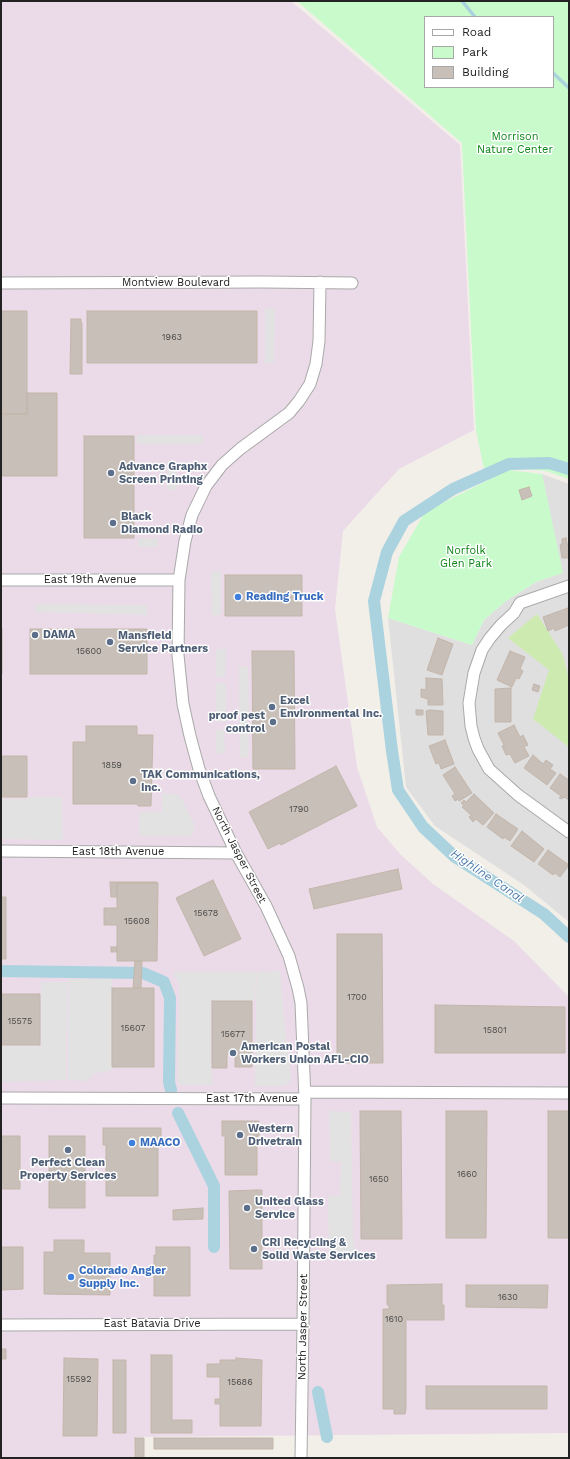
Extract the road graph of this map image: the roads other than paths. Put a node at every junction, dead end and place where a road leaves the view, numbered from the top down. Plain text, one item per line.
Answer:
1 (320, 282) junction
2 (352, 283) dead end
3 (1, 284) edge
4 (1, 580) edge
5 (179, 580) junction
6 (569, 586) edge
7 (569, 832) edge
8 (1, 852) edge
9 (236, 852) junction
10 (569, 1093) edge
11 (305, 1096) junction
12 (1, 1098) edge
13 (303, 1324) junction
14 (1, 1325) edge
15 (301, 1458) edge

1 - 2 street, Montview Boulevard
1 - 3 street, Montview Boulevard
1 - 5 street, North Jasper Street
4 - 5 street, East 19th Avenue
5 - 9 street, North Jasper Street
6 - 7 street
8 - 9 street, East 18th Avenue
9 - 11 street, North Jasper Street
10 - 11 street, East 17th Avenue
11 - 12 street, East 17th Avenue
11 - 13 street, North Jasper Street
13 - 14 street, East Batavia Drive
13 - 15 street, North Jasper Street

